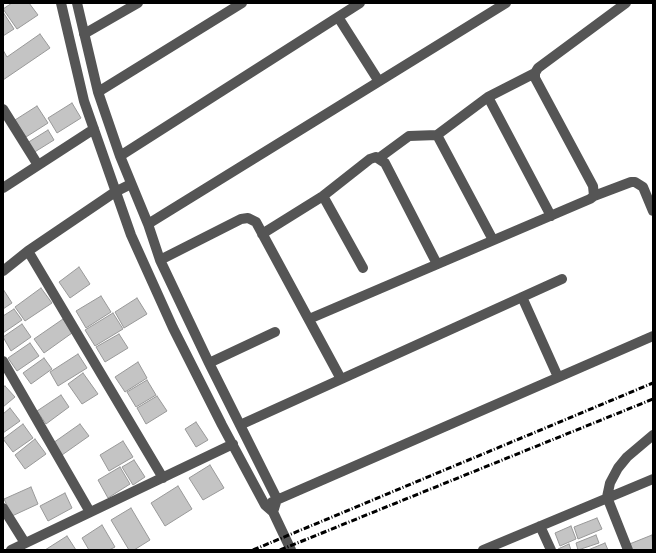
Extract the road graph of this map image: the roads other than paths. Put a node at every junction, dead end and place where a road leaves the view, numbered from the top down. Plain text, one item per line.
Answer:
1 (61, 3) edge
2 (77, 3) edge
3 (138, 3) edge
4 (242, 3) edge
5 (360, 3) edge
6 (506, 3) edge
7 (626, 3) edge
8 (338, 17) junction
9 (84, 34) junction
10 (535, 73) junction
11 (378, 80) junction
12 (98, 92) junction
13 (488, 97) junction
14 (3, 109) edge
15 (94, 129) junction
16 (437, 135) junction
17 (120, 156) junction
18 (379, 158) junction
19 (38, 165) junction
20 (132, 184) junction
21 (3, 188) edge
22 (115, 192) junction
23 (323, 196) junction
24 (594, 196) junction
25 (653, 211) edge
26 (551, 216) junction
27 (148, 224) junction
28 (262, 234) junction
29 (493, 240) junction
30 (28, 251) junction
31 (160, 260) junction
32 (437, 264) junction
33 (363, 268) dead end
34 (3, 271) edge
35 (562, 279) dead end
36 (522, 297) junction
37 (308, 319) junction
38 (275, 332) dead end
39 (653, 336) edge
40 (3, 361) edge
41 (209, 363) junction
42 (558, 377) junction
43 (341, 379) junction
44 (240, 425) junction
45 (653, 435) edge
46 (233, 444) junction
47 (162, 478) junction
48 (653, 479) edge
49 (607, 497) junction
50 (277, 500) junction
51 (265, 505) junction
52 (3, 508) edge
53 (90, 512) junction
54 (273, 512) junction
55 (540, 526) junction
56 (25, 543) junction
57 (11, 550) edge
58 (292, 550) edge
59 (483, 550) edge
60 (551, 550) edge
61 (628, 550) edge

1 - 15 street
2 - 9 street
3 - 9 street
4 - 12 street
5 - 8 street
6 - 11 street
7 - 10 street
8 - 11 street
8 - 17 street
9 - 12 street
10 - 13 street
10 - 24 street
11 - 27 street
12 - 17 street
13 - 16 street
13 - 26 street
14 - 19 street
15 - 19 street
15 - 22 street
16 - 18 street
16 - 29 street
17 - 20 street
18 - 23 street
18 - 32 street
19 - 21 street
20 - 22 street
20 - 27 street
22 - 30 street
22 - 46 street
23 - 28 street
23 - 33 street
24 - 25 street
24 - 26 street
26 - 29 street
27 - 31 street
28 - 31 street
28 - 37 street
29 - 32 street
30 - 34 street
30 - 47 street
31 - 41 street
32 - 37 street
35 - 36 street
36 - 42 street
36 - 43 street
37 - 43 street
38 - 41 street
39 - 42 street
40 - 53 street
41 - 44 street
42 - 50 street
43 - 44 street
44 - 50 street
45 - 49 street
46 - 47 street
46 - 51 street
47 - 53 street
48 - 49 street
49 - 55 street
49 - 61 street
50 - 51 street
50 - 54 street
51 - 54 street
52 - 56 street
53 - 56 street
54 - 58 street
55 - 59 street
55 - 60 street
56 - 57 street

